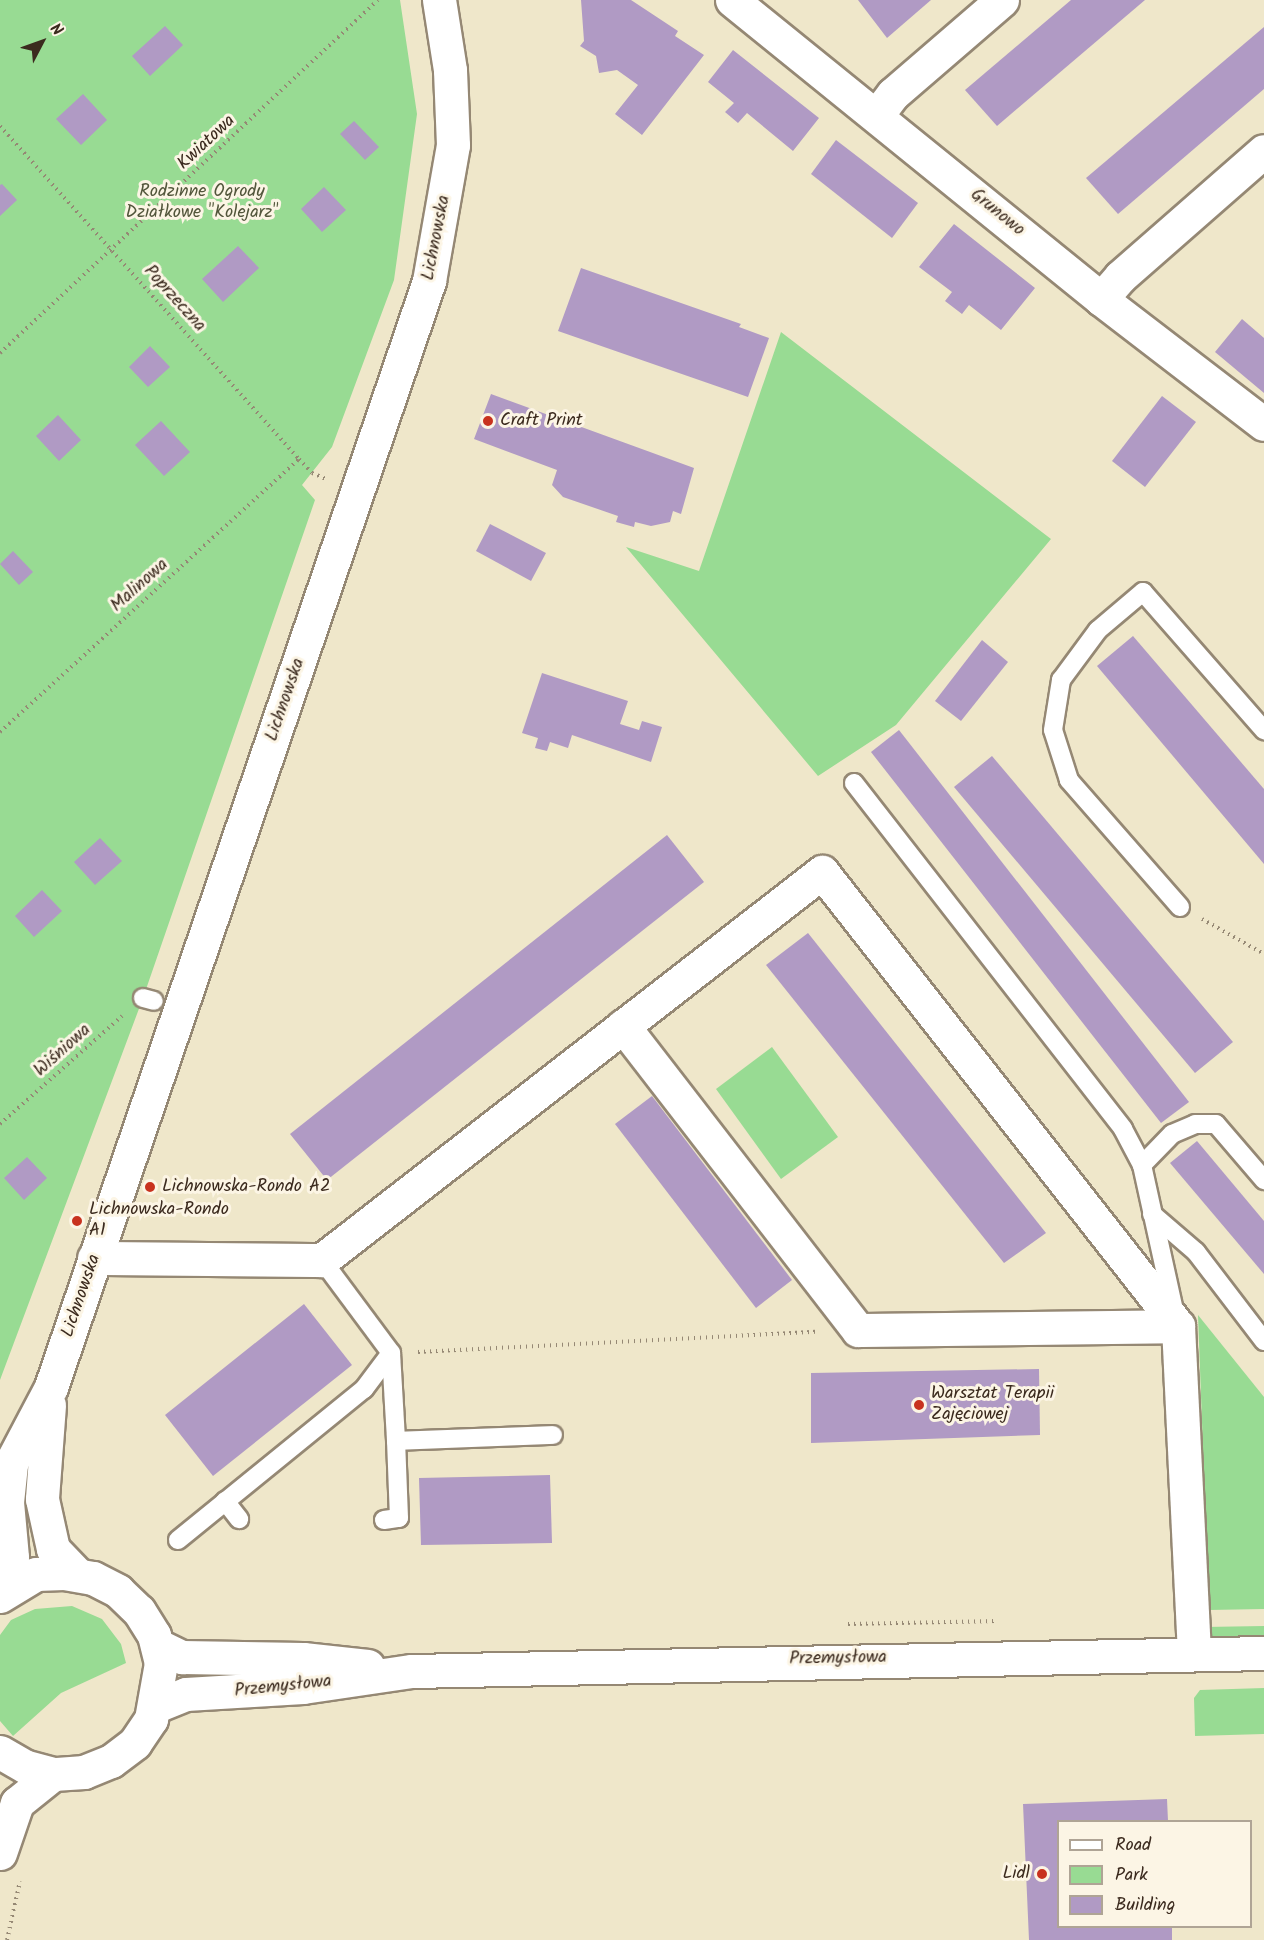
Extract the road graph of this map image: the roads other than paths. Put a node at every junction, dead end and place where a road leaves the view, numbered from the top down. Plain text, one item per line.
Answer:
1 (439, 0) edge
2 (732, 0) edge
3 (1002, 0) edge
4 (877, 115) junction
5 (1264, 151) edge
6 (1101, 299) junction
7 (1264, 423) edge
8 (1264, 730) edge
9 (854, 783) dead end
10 (1179, 907) road end
11 (623, 1026) junction
12 (1142, 1165) junction
13 (1264, 1180) edge
14 (1152, 1214) junction
15 (94, 1258) junction
16 (322, 1260) junction
17 (1178, 1326) junction
18 (1264, 1341) edge
19 (391, 1353) junction
20 (51, 1388) junction
21 (553, 1435) dead end
22 (396, 1440) junction
23 (225, 1501) junction
24 (239, 1519) dead end
25 (384, 1520) dead end
26 (178, 1540) dead end
27 (78, 1575) junction
28 (4, 1593) edge
29 (157, 1645) junction
30 (1264, 1653) edge
31 (1194, 1654) junction
32 (412, 1671) junction
33 (156, 1706) junction
34 (0, 1752) edge
35 (53, 1774) junction
36 (0, 1853) edge

1 - 15 street, Lichnowska
2 - 4 street, Grunowo
3 - 4 street
4 - 6 street, Grunowo
5 - 6 street
6 - 7 street, Grunowo
8 - 10 lane
9 - 12 lane
11 - 16 street
11 - 17 street
11 - 17 street
12 - 13 lane
12 - 14 lane
14 - 17 lane
14 - 18 lane
15 - 16 street
15 - 20 street, Lichnowska
16 - 19 lane
17 - 31 street
19 - 22 lane
19 - 23 lane
20 - 27 street, Lichnowska
20 - 28 street, Lichnowska
21 - 22 lane
22 - 25 lane
23 - 24 lane
23 - 26 lane
27 - 28 street
27 - 29 street
29 - 32 street, Przemysłowa
29 - 33 street
30 - 31 street, Przemysłowa
31 - 32 street, Przemysłowa
32 - 33 street, Przemysłowa
33 - 35 street
34 - 35 street
35 - 36 street

